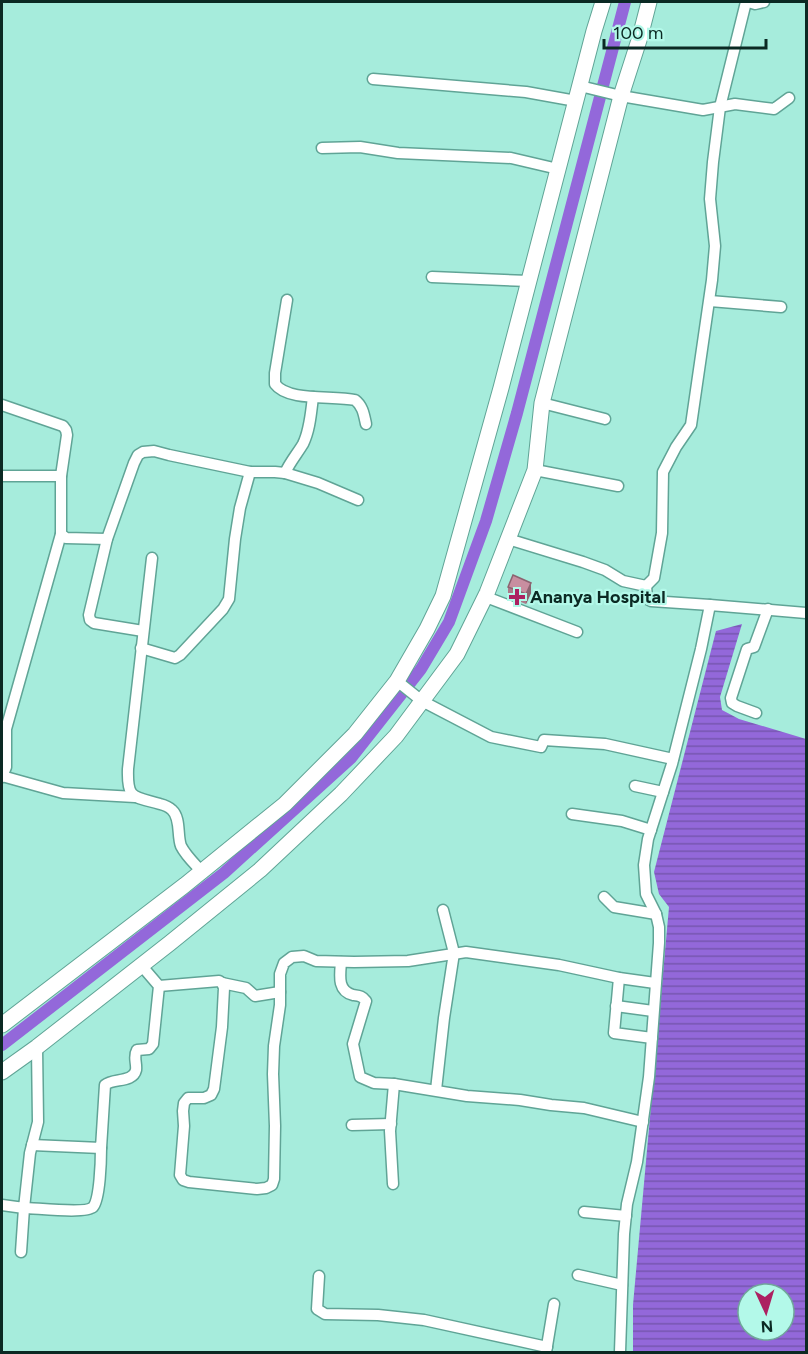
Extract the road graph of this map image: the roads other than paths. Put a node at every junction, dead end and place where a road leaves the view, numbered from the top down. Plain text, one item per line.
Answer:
1 (603, 2) edge
2 (649, 2) edge
3 (747, 2) edge
4 (764, 2) edge
5 (373, 79) dead end
6 (586, 87) junction
7 (616, 94) junction
8 (789, 98) dead end
9 (576, 101) junction
10 (720, 107) junction
11 (322, 148) dead end
12 (558, 169) junction
13 (432, 277) dead end
14 (529, 281) junction
15 (287, 300) dead end
16 (710, 301) junction
17 (781, 307) dead end
18 (313, 397) junction
19 (542, 403) junction
20 (2, 405) edge
21 (605, 419) dead end
22 (366, 424) dead end
23 (535, 470) junction
24 (250, 472) junction
25 (285, 473) junction
26 (2, 476) edge
27 (61, 476) junction
28 (618, 486) dead end
29 (358, 500) dead end
30 (61, 534) junction
31 (107, 539) junction
32 (508, 539) junction
33 (152, 558) dead end
34 (646, 586) junction
35 (486, 597) junction
36 (710, 605) junction
37 (768, 609) junction
38 (807, 613) edge
39 (143, 631) junction
40 (577, 632) dead end
41 (141, 648) junction
42 (399, 683) junction
43 (419, 699) junction
44 (756, 713) dead end
45 (673, 759) junction
46 (2, 777) edge
47 (635, 786) dead end
48 (663, 792) junction
49 (135, 797) junction
50 (572, 814) dead end
51 (651, 830) junction
52 (202, 872) junction
53 (604, 897) dead end
54 (443, 910) dead end
55 (656, 914) junction
56 (454, 953) junction
57 (341, 962) junction
58 (141, 965) junction
59 (619, 978) junction
60 (222, 983) junction
61 (655, 983) junction
62 (159, 986) junction
63 (280, 992) junction
64 (616, 1006) junction
65 (653, 1011) junction
66 (2, 1025) edge
67 (652, 1038) junction
68 (37, 1047) junction
69 (2, 1072) edge
70 (394, 1084) junction
71 (436, 1090) junction
72 (643, 1122) junction
73 (391, 1124) junction
74 (351, 1125) dead end
75 (32, 1145) junction
76 (101, 1148) junction
77 (393, 1184) dead end
78 (2, 1205) edge
79 (24, 1208) junction
80 (584, 1212) dead end
81 (626, 1216) junction
82 (21, 1252) dead end
83 (319, 1275) dead end
84 (578, 1275) dead end
85 (622, 1284) junction
86 (554, 1304) dead end
87 (546, 1350) edge
88 (620, 1353) edge

1 - 6 street
2 - 7 street
3 - 4 street
3 - 10 street
5 - 9 street
6 - 7 street
6 - 9 street
7 - 10 street
7 - 19 street
8 - 10 street
9 - 12 street
10 - 16 street
11 - 12 street
12 - 14 street
13 - 14 street
14 - 42 street
15 - 18 street
16 - 17 street
16 - 34 street
18 - 22 street
18 - 25 street
19 - 21 street
19 - 23 street
20 - 27 street
23 - 28 street
23 - 32 street
24 - 25 street
24 - 31 street
24 - 41 street
25 - 29 street
26 - 27 street
27 - 30 street
30 - 31 street
30 - 46 street
31 - 39 street
32 - 34 street
32 - 35 street
33 - 39 street
34 - 36 street
35 - 40 street
35 - 43 street
36 - 37 street
36 - 45 street
37 - 38 street
37 - 44 street
39 - 41 street
41 - 49 street
42 - 43 street
42 - 52 street
43 - 45 street
43 - 58 street
45 - 48 street
46 - 49 street
47 - 48 street
48 - 51 street
49 - 52 street
50 - 51 street
51 - 55 street
52 - 66 street
53 - 55 street
54 - 56 street
55 - 61 street
56 - 57 street
56 - 59 street
56 - 71 street
57 - 63 street
57 - 70 street
58 - 62 street
58 - 68 street
59 - 61 street
59 - 64 street
60 - 62 street
60 - 63 street
60 - 63 street
61 - 65 street
62 - 76 street
64 - 65 street
64 - 67 street
65 - 67 street
67 - 72 street
68 - 69 street
68 - 75 street
70 - 71 street
70 - 73 street
71 - 72 street
72 - 81 street
73 - 74 street
73 - 77 street
75 - 76 street
75 - 79 street
76 - 79 street
78 - 79 street
79 - 82 street
80 - 81 street
81 - 85 street
83 - 87 street
84 - 85 street
85 - 88 street
86 - 87 street

